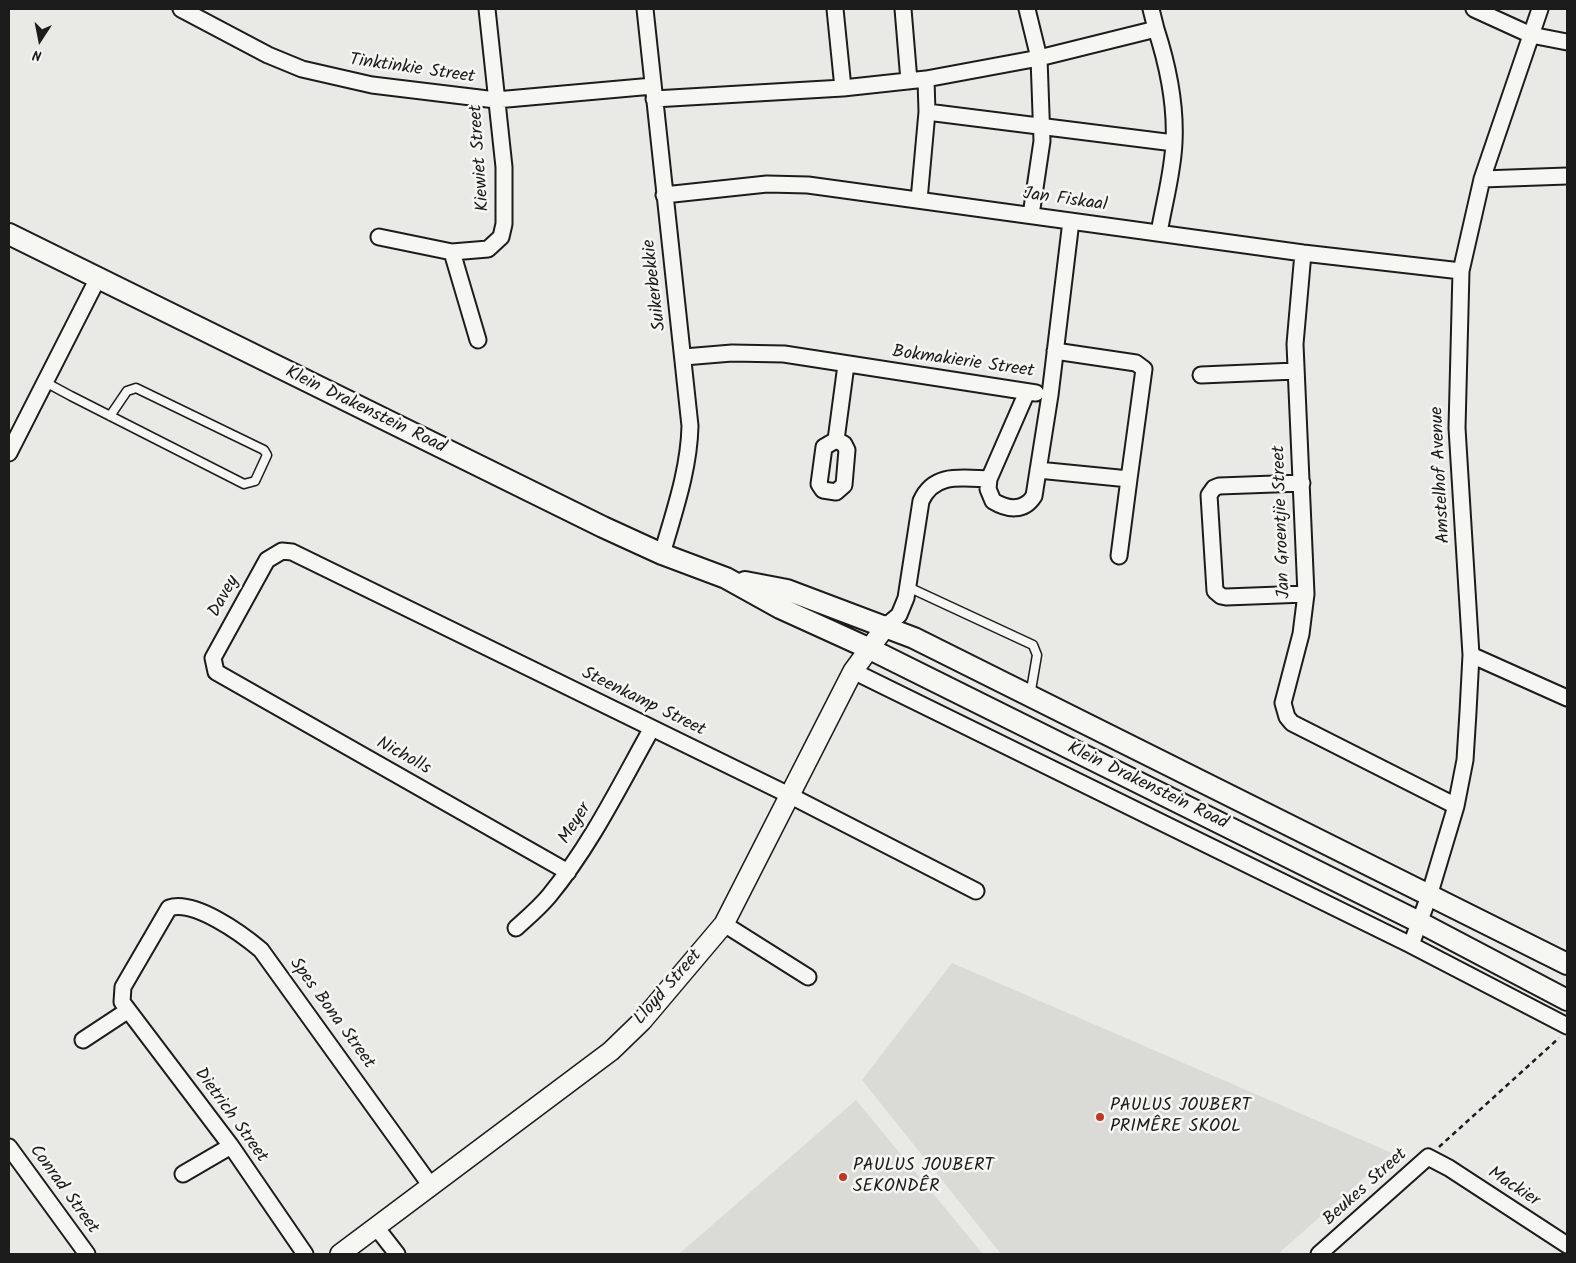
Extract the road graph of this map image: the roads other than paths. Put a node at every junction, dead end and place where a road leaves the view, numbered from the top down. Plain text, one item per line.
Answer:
1 (181, 9) edge
2 (487, 9) edge
3 (645, 9) edge
4 (835, 9) edge
5 (902, 9) edge
6 (1027, 9) edge
7 (1151, 9) edge
8 (1474, 9) edge
9 (1540, 9) edge
10 (1156, 29) junction
11 (1530, 35) junction
12 (1567, 42) edge
13 (1039, 58) junction
14 (926, 79) junction
15 (910, 81) junction
16 (843, 88) junction
17 (654, 93) junction
18 (496, 100) junction
19 (927, 112) junction
20 (1043, 128) junction
21 (1174, 143) junction
22 (1567, 176) edge
23 (1482, 180) junction
24 (664, 195) junction
25 (919, 200) junction
26 (1031, 215) junction
27 (1071, 221) junction
28 (1159, 233) junction
29 (9, 234) edge
30 (379, 237) dead end
31 (452, 252) junction
32 (1303, 253) junction
33 (1461, 271) junction
34 (97, 280) junction
35 (478, 340) dead end
36 (1055, 351) junction
37 (684, 357) junction
38 (846, 365) junction
39 (1296, 371) junction
40 (1201, 375) dead end
41 (44, 382) junction
42 (1027, 392) junction
43 (1050, 395) junction
44 (110, 416) junction
45 (836, 440) dead end
46 (9, 454) edge
47 (1038, 470) junction
48 (989, 478) junction
49 (1129, 479) junction
50 (1302, 483) junction
51 (292, 552) joint
52 (662, 554) junction
53 (1119, 556) dead end
54 (726, 578) junction
55 (908, 587) junction
56 (1306, 594) junction
57 (886, 626) junction
58 (868, 648) junction
59 (1471, 655) junction
60 (853, 672) junction
61 (220, 675) joint
62 (1030, 696) junction
63 (1567, 698) edge
64 (652, 728) junction
65 (789, 796) junction
66 (1456, 806) junction
67 (568, 872) junction
68 (976, 891) dead end
69 (1429, 896) junction
70 (1419, 922) junction
71 (724, 924) junction
72 (516, 928) dead end
73 (1411, 945) junction
74 (1567, 964) edge
75 (808, 977) dead end
76 (1567, 1000) edge
77 (124, 1006) junction
78 (1564, 1032) edge
79 (83, 1040) dead end
80 (231, 1146) junction
81 (9, 1147) edge
82 (1433, 1160) joint
83 (183, 1174) dead end
84 (431, 1186) junction
85 (376, 1227) junction
86 (1567, 1245) edge
87 (86, 1254) edge
88 (305, 1254) edge
89 (340, 1254) edge
90 (397, 1254) edge
91 (1320, 1254) edge

1 - 18 street, Tinktinkie Street
2 - 18 street, Kiewiet Street
3 - 17 street, Suikerbekkie
4 - 16 street
5 - 15 street
6 - 13 street
7 - 10 street
8 - 11 street
9 - 11 street, Amstelhof Avenue
10 - 13 street, Tinktinkie Street
10 - 21 street
11 - 12 street
11 - 23 street, Amstelhof Avenue
13 - 14 street, Tinktinkie Street
13 - 20 street
14 - 15 street, Tinktinkie Street
14 - 19 street
15 - 16 street, Tinktinkie Street
16 - 17 street, Tinktinkie Street
17 - 18 street, Tinktinkie Street
17 - 24 street, Suikerbekkie
18 - 31 street, Kiewiet Street
19 - 20 street
19 - 25 street
20 - 21 street
20 - 26 street
21 - 28 street
22 - 23 street
23 - 33 street, Amstelhof Avenue
24 - 25 street, Jan Fiskaal
24 - 37 street, Suikerbekkie
25 - 26 street, Jan Fiskaal
26 - 27 street, Jan Fiskaal
27 - 28 street, Jan Fiskaal
27 - 36 street, Bokmakierie Street
28 - 32 street, Jan Fiskaal
29 - 34 main road, Klein Drakenstein Road
30 - 31 street, Kiewiet Street
31 - 35 street
32 - 33 street, Jan Fiskaal
32 - 39 street, Jan Groentjie Street
33 - 59 street, Amstelhof Avenue
34 - 41 street
34 - 52 main road, Klein Drakenstein Road
36 - 43 street, Bokmakierie Street
36 - 49 street
37 - 38 street, Bokmakierie Street
37 - 52 street, Suikerbekkie
38 - 42 street, Bokmakierie Street
38 - 45 street
39 - 40 street
39 - 50 street, Jan Groentjie Street
41 - 44 lane
41 - 46 street
42 - 43 street, Bokmakierie Street
42 - 48 street
43 - 47 street
44 - 44 lane
47 - 48 street
47 - 49 street
48 - 55 street
49 - 53 street
50 - 56 street, Jan Groentjie Street
50 - 56 street
51 - 61 street, Davey
51 - 64 street, Steenkamp Street
52 - 54 main road, Klein Drakenstein Road
54 - 57 main road, Klein Drakenstein Road
54 - 58 main road, Klein Drakenstein Road
55 - 57 street
55 - 62 lane
56 - 66 street, Jan Groentjie Street
57 - 58 street, Lloyd Street
57 - 62 main road, Klein Drakenstein Road
58 - 60 street, Lloyd Street
58 - 70 main road, Klein Drakenstein Road
59 - 63 street
59 - 66 street, Amstelhof Avenue
60 - 65 street, Lloyd Street
60 - 73 street
61 - 67 street, Nicholls
62 - 69 main road, Klein Drakenstein Road
64 - 65 street, Steenkamp Street
64 - 67 street, Meyer
65 - 68 street, Steenkamp Street
65 - 71 street, Lloyd Street
66 - 69 street, Amstelhof Avenue
67 - 72 street, Meyer
69 - 70 street, Amstelhof Avenue
69 - 74 main road, Klein Drakenstein Road
70 - 73 street, Amstelhof Avenue
70 - 76 main road, Klein Drakenstein Road
71 - 75 street
71 - 84 street, Lloyd Street
73 - 78 street
77 - 79 street
77 - 80 street, Dietrich Street
77 - 84 street, Spes Bona Street
80 - 83 street
80 - 88 street, Dietrich Street
81 - 87 street, Conrad Street
82 - 86 street, Mackier
82 - 91 street, Beukes Street
84 - 85 street, Lloyd Street
85 - 89 street, Lloyd Street
85 - 90 street

